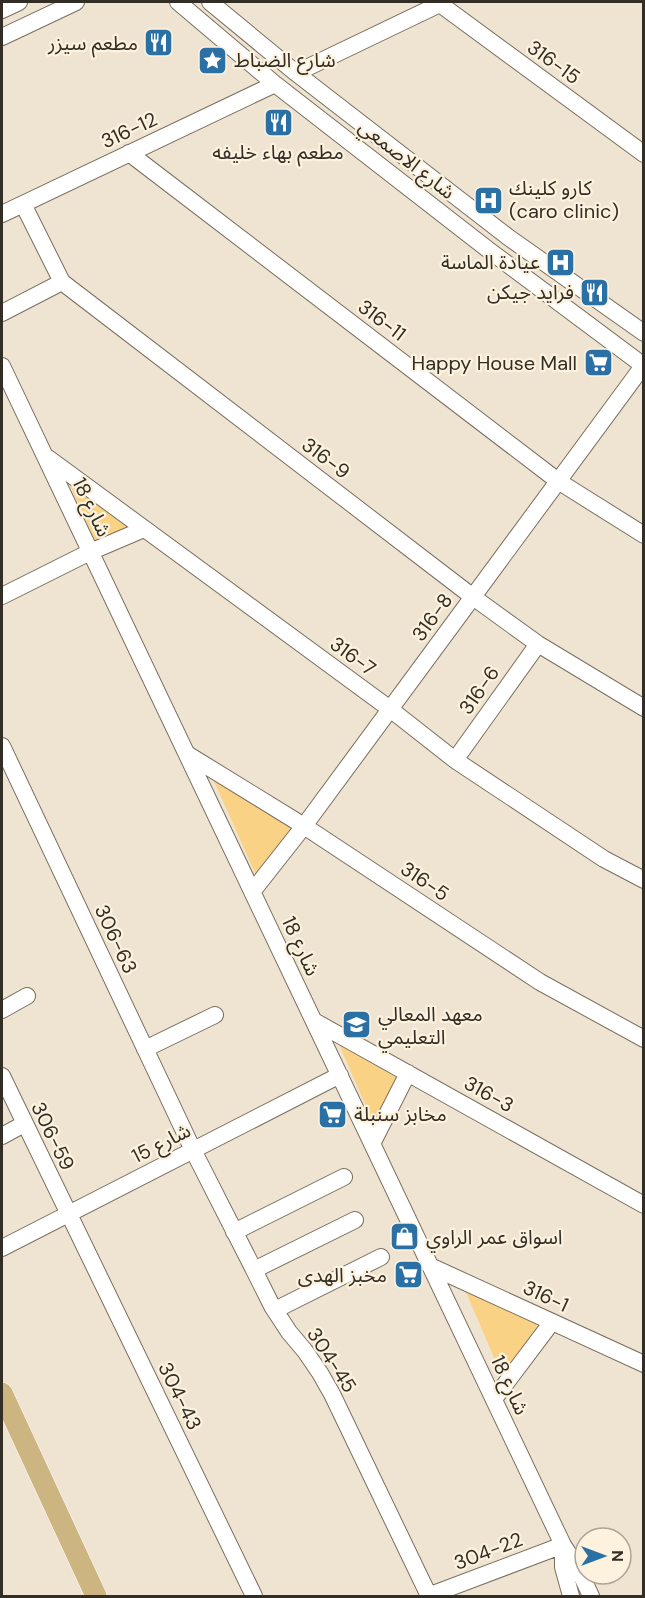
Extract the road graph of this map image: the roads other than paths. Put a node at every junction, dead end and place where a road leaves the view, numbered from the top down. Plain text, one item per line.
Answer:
1 (19, 2) edge
2 (76, 2) edge
3 (178, 2) edge
4 (210, 2) edge
5 (442, 3) edge
6 (2, 10) edge
7 (2, 37) edge
8 (296, 73) junction
9 (275, 84) junction
10 (129, 153) junction
11 (644, 154) edge
12 (23, 204) junction
13 (2, 214) edge
14 (62, 282) junction
15 (2, 313) edge
16 (644, 333) edge
17 (2, 366) edge
18 (643, 366) edge
19 (44, 456) junction
20 (558, 481) junction
21 (144, 529) junction
22 (644, 536) edge
23 (90, 552) junction
24 (2, 596) edge
25 (473, 597) junction
26 (538, 644) junction
27 (644, 708) edge
28 (390, 709) junction
29 (2, 746) edge
30 (186, 754) junction
31 (455, 760) junction
32 (304, 826) junction
33 (644, 880) edge
34 (252, 892) junction
35 (27, 996) dead end
36 (2, 1010) edge
37 (215, 1015) dead end
38 (314, 1021) junction
39 (644, 1039) edge
40 (145, 1049) junction
41 (408, 1073) junction
42 (339, 1075) junction
43 (2, 1076) edge
44 (24, 1124) junction
45 (2, 1136) edge
46 (372, 1144) junction
47 (193, 1150) junction
48 (344, 1177) dead end
49 (644, 1205) edge
50 (68, 1214) junction
51 (355, 1220) dead end
52 (234, 1232) junction
53 (2, 1248) edge
54 (381, 1257) dead end
55 (430, 1266) junction
56 (254, 1270) junction
57 (275, 1310) junction
58 (552, 1322) junction
59 (644, 1364) edge
60 (2, 1393) edge
61 (494, 1399) junction
62 (2, 1427) edge
63 (563, 1545) junction
64 (81, 1596) edge
65 (96, 1596) edge
66 (254, 1596) edge
67 (428, 1596) edge
68 (571, 1596) edge
69 (591, 1596) edge

1 - 6 street
2 - 7 street
3 - 9 street, شارع الاصمعي
4 - 8 street, شارع الاصمعي
5 - 8 street
5 - 11 street, 316-15
8 - 16 street, شارع الاصمعي
9 - 10 street, 316-12
9 - 18 street, شارع الاصمعي
10 - 12 street, 316-12
10 - 20 street, 316-11
12 - 13 street, 316-12
12 - 14 street, 316-9
14 - 15 street
14 - 25 street, 316-9
17 - 19 street, شارع 18
18 - 20 street, 316-8
19 - 21 street, 316-7
19 - 23 street, شارع 18
20 - 22 street, 316-11
20 - 25 street, 316-8
21 - 23 street
21 - 28 street, 316-7
23 - 24 street
23 - 30 street, شارع 18
25 - 26 street, 316-9
25 - 28 street, 316-8
26 - 27 street, 316-9
26 - 31 street, 316-6
28 - 31 street, 316-7
28 - 32 street, 316-8
29 - 40 street, 306-63
30 - 32 street, 316-5
30 - 34 street, شارع 18
31 - 33 street, 316-7
32 - 34 street, 316-8
32 - 39 street, 316-5
34 - 38 street, شارع 18
35 - 36 street
37 - 40 street
38 - 41 street, 316-3
38 - 42 street, شارع 18
40 - 47 street, 306-63
41 - 46 street
41 - 49 street, 316-3
42 - 46 street, شارع 18
42 - 47 street, شارع 15
43 - 44 street, 306-59
44 - 45 street
44 - 50 street, 306-59
46 - 55 street, شارع 18
47 - 50 street, شارع 15
47 - 52 street, 304-45
48 - 52 street
50 - 53 street, شارع 15
50 - 66 street, 304-43
51 - 56 street
52 - 56 street, 304-45
54 - 57 street
55 - 58 street, 316-1
55 - 61 street, شارع 18
56 - 57 street, 304-45
57 - 67 street, 304-45
58 - 59 street, 316-1
58 - 61 street
60 - 65 main road
61 - 63 street, شارع 18
62 - 64 main road
63 - 67 street, 304-22
63 - 68 street, شارع 18
63 - 69 street, شارع 18

